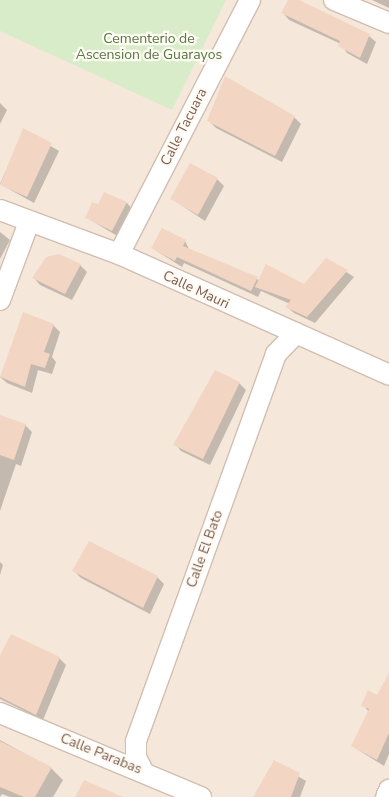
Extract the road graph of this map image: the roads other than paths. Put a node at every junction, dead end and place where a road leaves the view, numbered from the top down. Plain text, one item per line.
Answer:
1 (250, 0) edge
2 (334, 0) edge
3 (389, 23) edge
4 (0, 210) edge
5 (29, 222) junction
6 (119, 254) junction
7 (0, 300) edge
8 (251, 315) junction
9 (296, 333) junction
10 (276, 354) junction
11 (389, 376) edge
12 (0, 713) edge
13 (143, 771) junction
14 (389, 790) edge
15 (201, 797) edge
16 (386, 797) edge

1 - 6 street, Calle Tacuara
2 - 3 street
4 - 5 street, Calle Mauri
5 - 6 street, Calle Mauri
5 - 7 street
6 - 8 street, Calle Mauri
8 - 9 street, Calle Mauri
8 - 10 street
9 - 10 street, Calle El Bato
9 - 11 street, Calle Mauri
10 - 13 street, Calle El Bato
12 - 13 street, Calle Parabas
13 - 15 street, Calle Parabas
14 - 16 street

